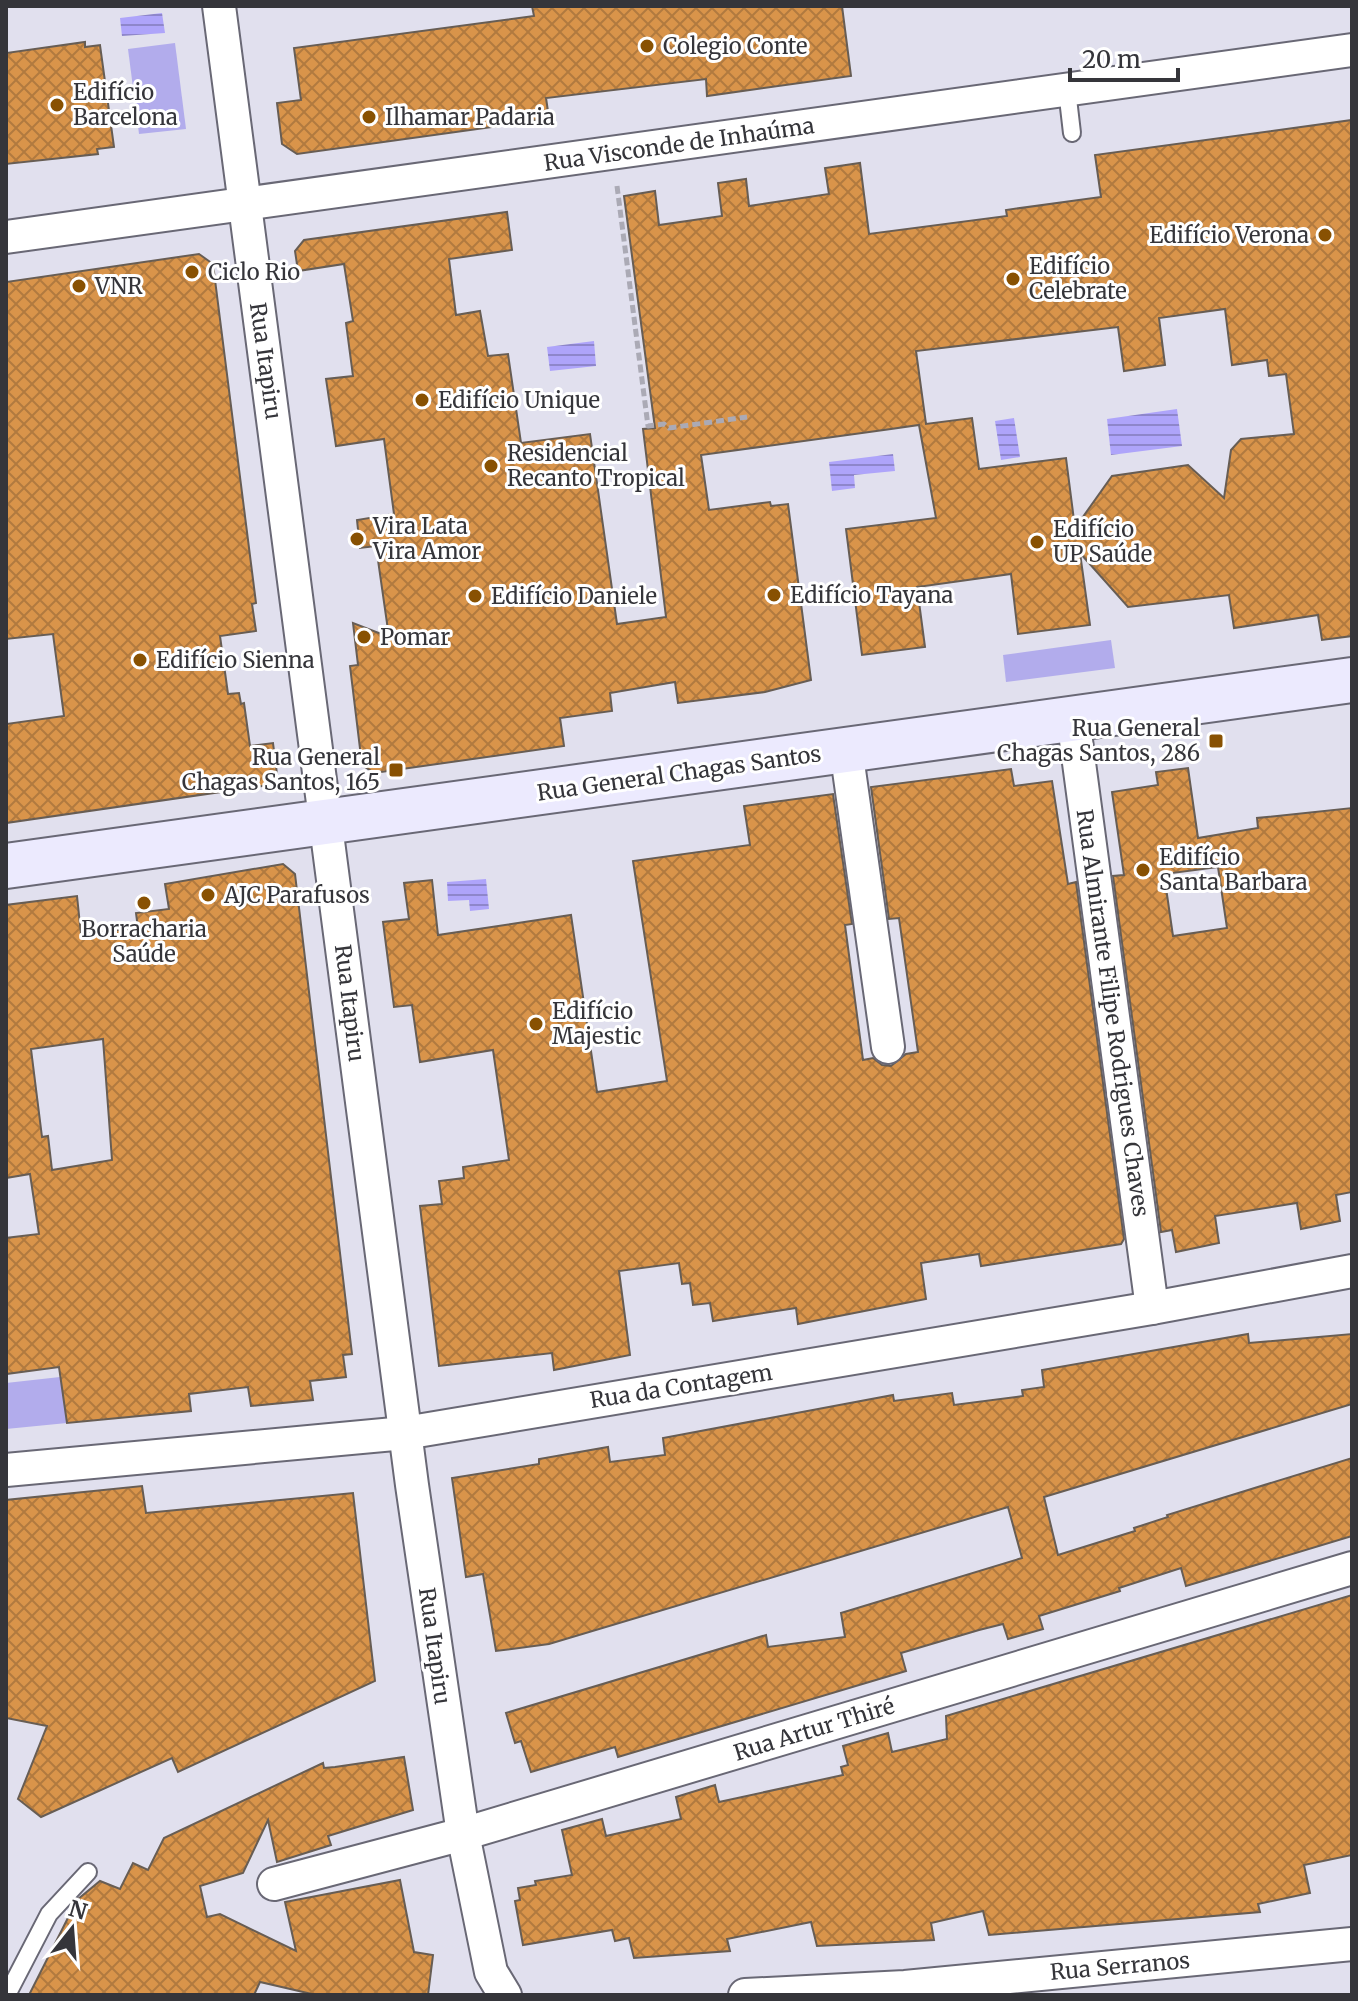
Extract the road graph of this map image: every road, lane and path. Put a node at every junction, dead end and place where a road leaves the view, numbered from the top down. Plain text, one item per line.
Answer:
1 (219, 6) edge
2 (1352, 50) edge
3 (1067, 90) junction
4 (1072, 133) dead end
5 (613, 153) junction
6 (245, 205) junction
7 (6, 237) edge
8 (747, 417) dead end
9 (1352, 680) edge
10 (1073, 718) junction
11 (846, 749) junction
12 (328, 822) junction
13 (6, 866) edge
14 (888, 1047) dead end
15 (1352, 1271) edge
16 (1152, 1308) junction
17 (405, 1433) junction
18 (6, 1470) edge
19 (1352, 1568) edge
20 (463, 1834) junction
21 (88, 1872) dead end
22 (274, 1884) dead end
23 (1352, 1944) edge
24 (494, 1987) edge
25 (903, 1991) edge
26 (7, 1995) edge
27 (745, 1995) edge

1 - 6 street, Rua Itapiru
2 - 3 street, Rua Visconde de Inhaúma
3 - 4 lane
3 - 5 street, Rua Visconde de Inhaúma
5 - 6 street, Rua Visconde de Inhaúma
5 - 8 path
6 - 7 street, Rua Visconde de Inhaúma
6 - 12 street, Rua Itapiru
9 - 10 street, Rua General Chagas Santos
10 - 11 street, Rua General Chagas Santos
10 - 16 street, Rua Almirante Filipe Rodrigues Chaves
11 - 12 street, Rua General Chagas Santos
11 - 14 street
12 - 13 street, Rua General Chagas Santos
12 - 17 street, Rua Itapiru
15 - 16 street, Rua da Contagem
16 - 17 street, Rua da Contagem
17 - 18 street, Rua da Contagem
17 - 20 street, Rua Itapiru
19 - 20 street, Rua Artur Thiré
20 - 22 street, Rua Artur Thiré
20 - 24 street, Rua Itapiru
21 - 26 lane
23 - 25 street, Rua Serranos
25 - 27 street, Rua Serranos

